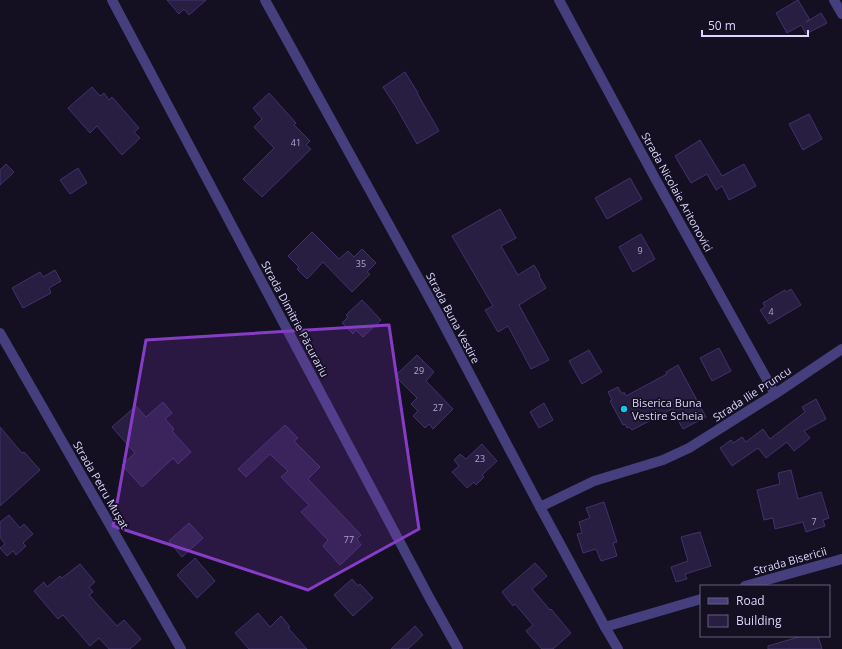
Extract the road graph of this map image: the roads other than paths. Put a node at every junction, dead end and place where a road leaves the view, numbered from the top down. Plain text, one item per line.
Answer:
1 (112, 0) edge
2 (265, 0) edge
3 (559, 0) edge
4 (834, 0) edge
5 (842, 14) edge
6 (0, 333) edge
7 (842, 349) edge
8 (775, 394) junction
9 (540, 507) junction
10 (842, 559) edge
11 (749, 585) edge
12 (700, 599) edge
13 (605, 627) junction
14 (181, 649) edge
15 (458, 649) edge
16 (618, 649) edge

1 - 15 street, Strada Dimitrie Păcurariu
2 - 9 street, Strada Buna Vestire
3 - 8 street, Strada Nicolaie Aritonovici
4 - 5 street
6 - 14 street, Strada Petru Mușat
7 - 8 street, Strada Ilie Pruncu
8 - 9 street, Strada Ilie Pruncu
9 - 13 street, Strada Buna Vestire
10 - 11 street, Strada Bisericii
12 - 13 street
13 - 16 street, Strada Buna Vestire

